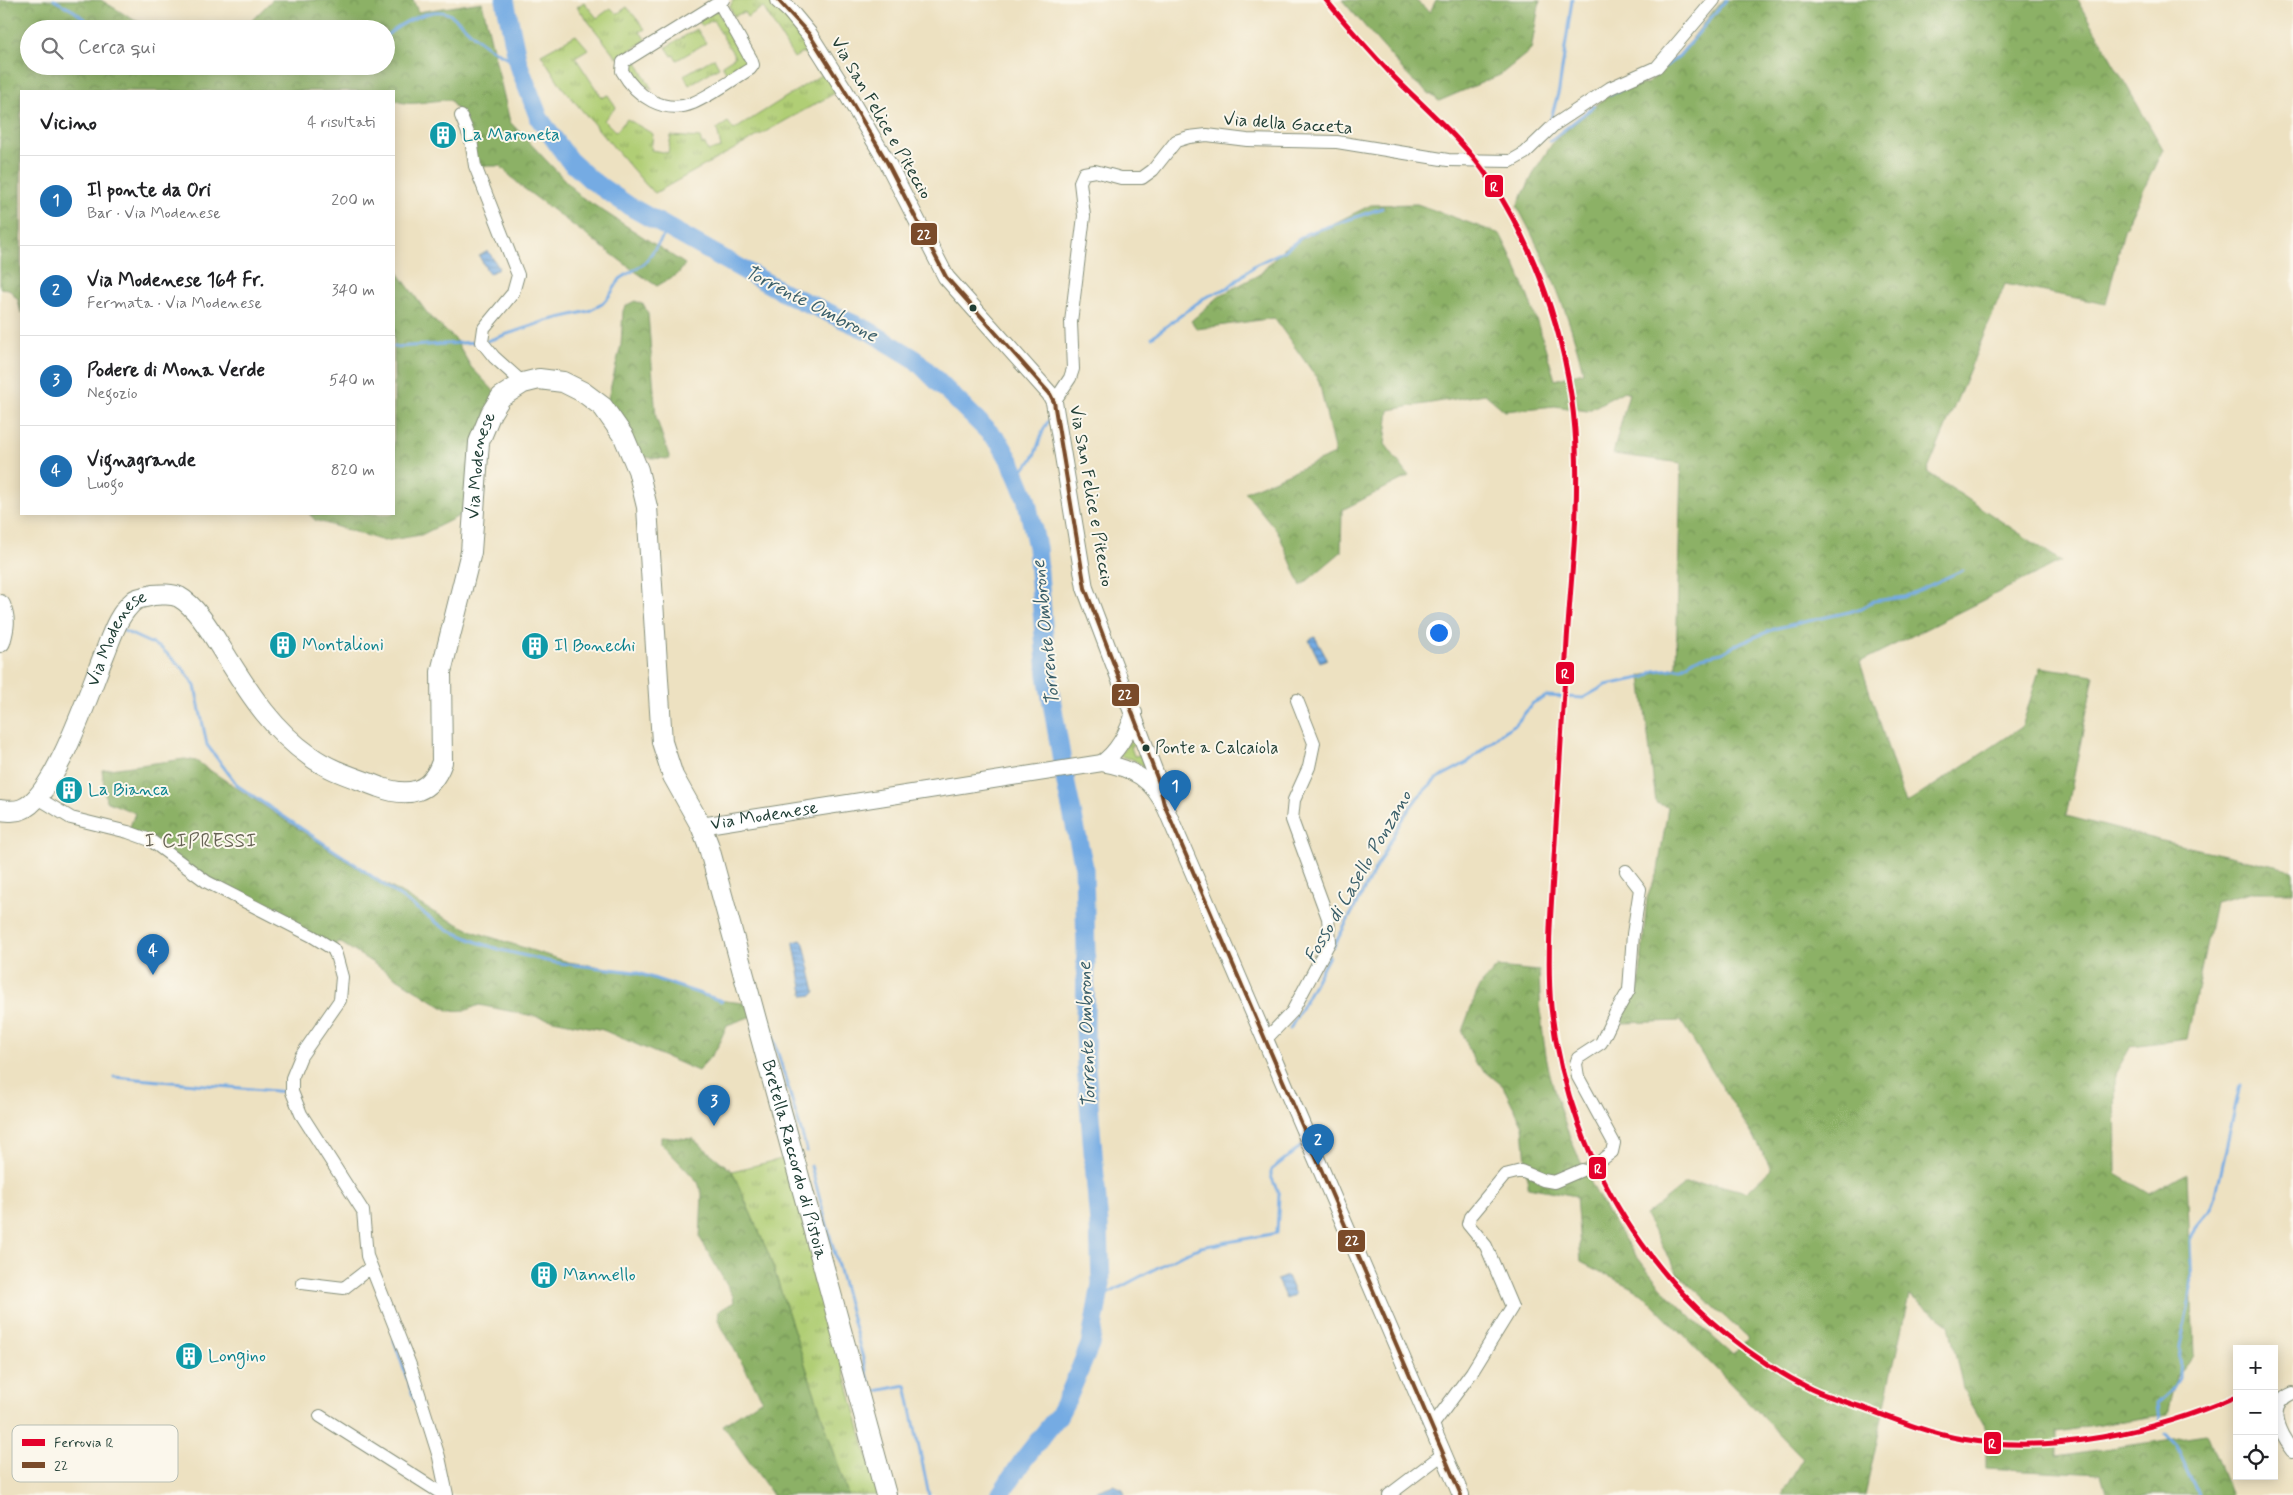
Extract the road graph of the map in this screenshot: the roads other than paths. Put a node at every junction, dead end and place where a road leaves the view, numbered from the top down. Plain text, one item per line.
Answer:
1 (778, 0) edge
2 (1714, 0) edge
3 (721, 1) edge
4 (461, 116) dead end
5 (523, 383) junction
6 (1054, 402) junction
7 (0, 605) edge
8 (0, 642) edge
9 (1297, 700) dead end
10 (1134, 713) junction
11 (1095, 764) junction
12 (38, 798) junction
13 (1164, 804) junction
14 (0, 810) edge
15 (701, 826) junction
16 (1626, 871) dead end
17 (1265, 1040) junction
18 (1604, 1158) tunnel mouth
19 (1582, 1170) tunnel mouth
20 (371, 1268) junction
21 (302, 1283) dead end
22 (2293, 1393) edge
23 (320, 1416) dead end
24 (1432, 1426) junction
25 (2293, 1452) edge
26 (1443, 1454) junction
27 (446, 1495) edge
28 (886, 1495) edge
29 (1389, 1495) edge
30 (1462, 1495) edge

1 - 6 street, Via San Felice e Piteccio
2 - 6 street, Via della Gacceta
3 - 3 street
4 - 5 street
5 - 12 main road, Via Modenese
5 - 15 main road, Via Modenese
6 - 10 street, Via San Felice e Piteccio
7 - 8 main road
9 - 17 street
10 - 11 street
10 - 13 street, Via San Felice e Piteccio
11 - 13 street
11 - 15 street, Via Modenese
12 - 14 main road, Via Modenese
12 - 20 street
13 - 17 street
15 - 28 main road, Bretella Raccordo di Pistoia
16 - 18 street
17 - 24 street
19 - 24 street
20 - 21 street
20 - 27 street
22 - 25 street
23 - 27 street
24 - 26 street
26 - 29 street
26 - 30 street

